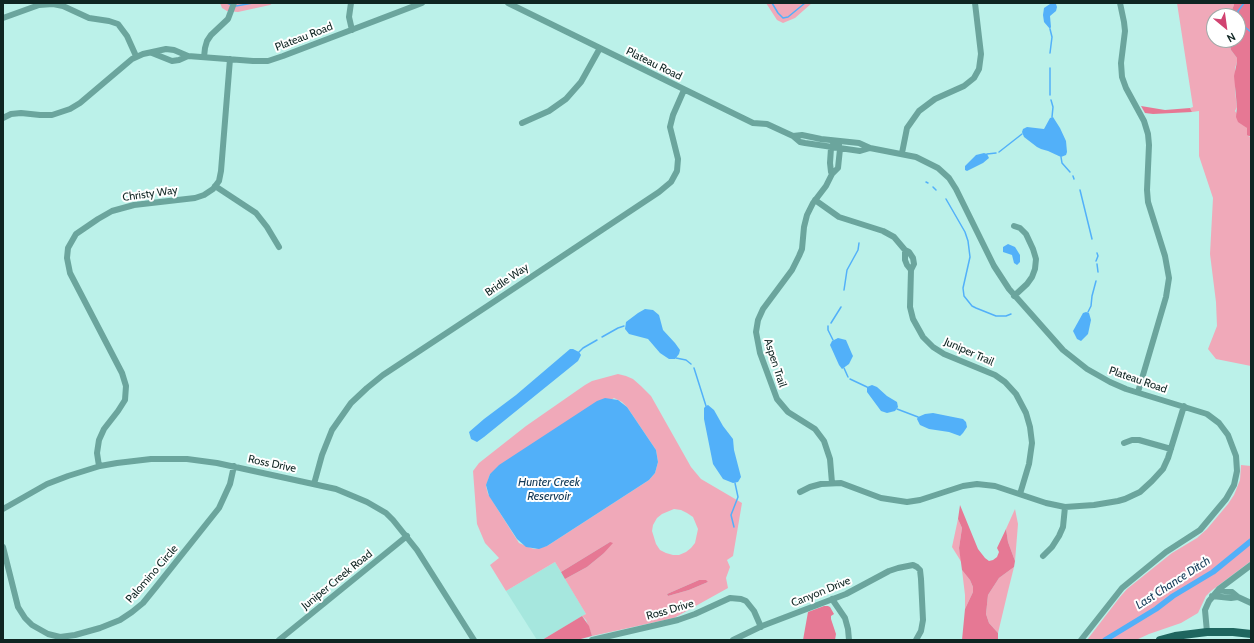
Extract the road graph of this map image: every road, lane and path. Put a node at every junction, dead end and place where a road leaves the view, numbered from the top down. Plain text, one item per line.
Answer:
1 (234, 3) edge
2 (351, 3) edge
3 (422, 3) edge
4 (508, 3) edge
5 (975, 3) edge
6 (1120, 3) edge
7 (28, 6) edge
8 (3, 18) edge
9 (352, 30) junction
10 (600, 48) junction
11 (149, 53) junction
12 (136, 56) junction
13 (188, 56) junction
14 (204, 57) junction
15 (230, 59) junction
16 (684, 90) junction
17 (3, 118) edge
18 (522, 123) dead end
19 (793, 136) junction
20 (836, 141) junction
21 (832, 148) junction
22 (870, 148) junction
23 (840, 149) junction
24 (902, 153) junction
25 (832, 174) junction
26 (216, 186) junction
27 (815, 200) junction
28 (1014, 226) dead end
29 (279, 247) dead end
30 (1014, 296) junction
31 (1138, 392) junction
32 (1184, 406) junction
33 (1124, 443) dead end
34 (1171, 449) junction
35 (100, 466) junction
36 (234, 466) junction
37 (832, 483) junction
38 (314, 484) junction
39 (800, 492) dead end
40 (1020, 494) junction
41 (1065, 507) junction
42 (3, 509) edge
43 (407, 536) junction
44 (3, 548) edge
45 (1043, 556) dead end
46 (1251, 565) edge
47 (1218, 590) junction
48 (1212, 596) junction
49 (1238, 597) junction
50 (832, 599) junction
51 (1251, 603) edge
52 (761, 627) junction
53 (1207, 632) junction
54 (1251, 634) edge
55 (279, 640) edge
56 (474, 640) edge
57 (592, 640) edge
58 (733, 640) edge
59 (849, 640) edge
60 (916, 640) edge
61 (1081, 640) edge
62 (1160, 640) edge

1 - 14 street
2 - 9 street
3 - 9 street, Plateau Road
4 - 10 street, Plateau Road
5 - 24 street
6 - 31 street
7 - 8 street
7 - 12 street
9 - 15 street, Plateau Road
10 - 16 street, Plateau Road
10 - 18 street
11 - 12 street, Plateau Road
11 - 13 street, Plateau Road
11 - 13 street, Plateau Road
12 - 17 street, Plateau Road
13 - 14 street, Plateau Road
14 - 15 street, Plateau Road
15 - 26 street
16 - 19 street, Plateau Road
16 - 38 street, Bridle Way
19 - 20 street, Plateau Road
19 - 21 street, Plateau Road
20 - 21 street
20 - 22 street, Plateau Road
20 - 23 street
21 - 23 street, Plateau Road
21 - 25 street
22 - 23 street, Plateau Road
22 - 24 street, Plateau Road
23 - 25 street, Aspen Trail
24 - 30 street, Plateau Road
25 - 27 street, Aspen Trail
26 - 29 street
26 - 35 street, Christy Way
27 - 37 street, Aspen Trail
27 - 40 street, Juniper Trail
28 - 30 street
30 - 31 street, Plateau Road
31 - 32 street, Plateau Road
32 - 34 street
32 - 61 street, Plateau Road
33 - 34 street
34 - 41 street
35 - 36 street, Ross Drive
35 - 42 street, Ross Drive
36 - 38 street, Ross Drive
36 - 44 street, Palomino Circle
37 - 39 street
37 - 40 street
38 - 43 street, Ross Drive
40 - 41 street
41 - 45 street
43 - 55 street, Juniper Creek Road
43 - 56 street, Ross Drive
46 - 47 street
47 - 48 street
47 - 49 street
48 - 49 street
48 - 53 street
49 - 51 street
50 - 52 street, Canyon Drive
50 - 59 street
50 - 60 street, Canyon Drive
52 - 57 street, Ross Drive
52 - 58 street, Canyon Drive
53 - 54 main road
53 - 62 main road

